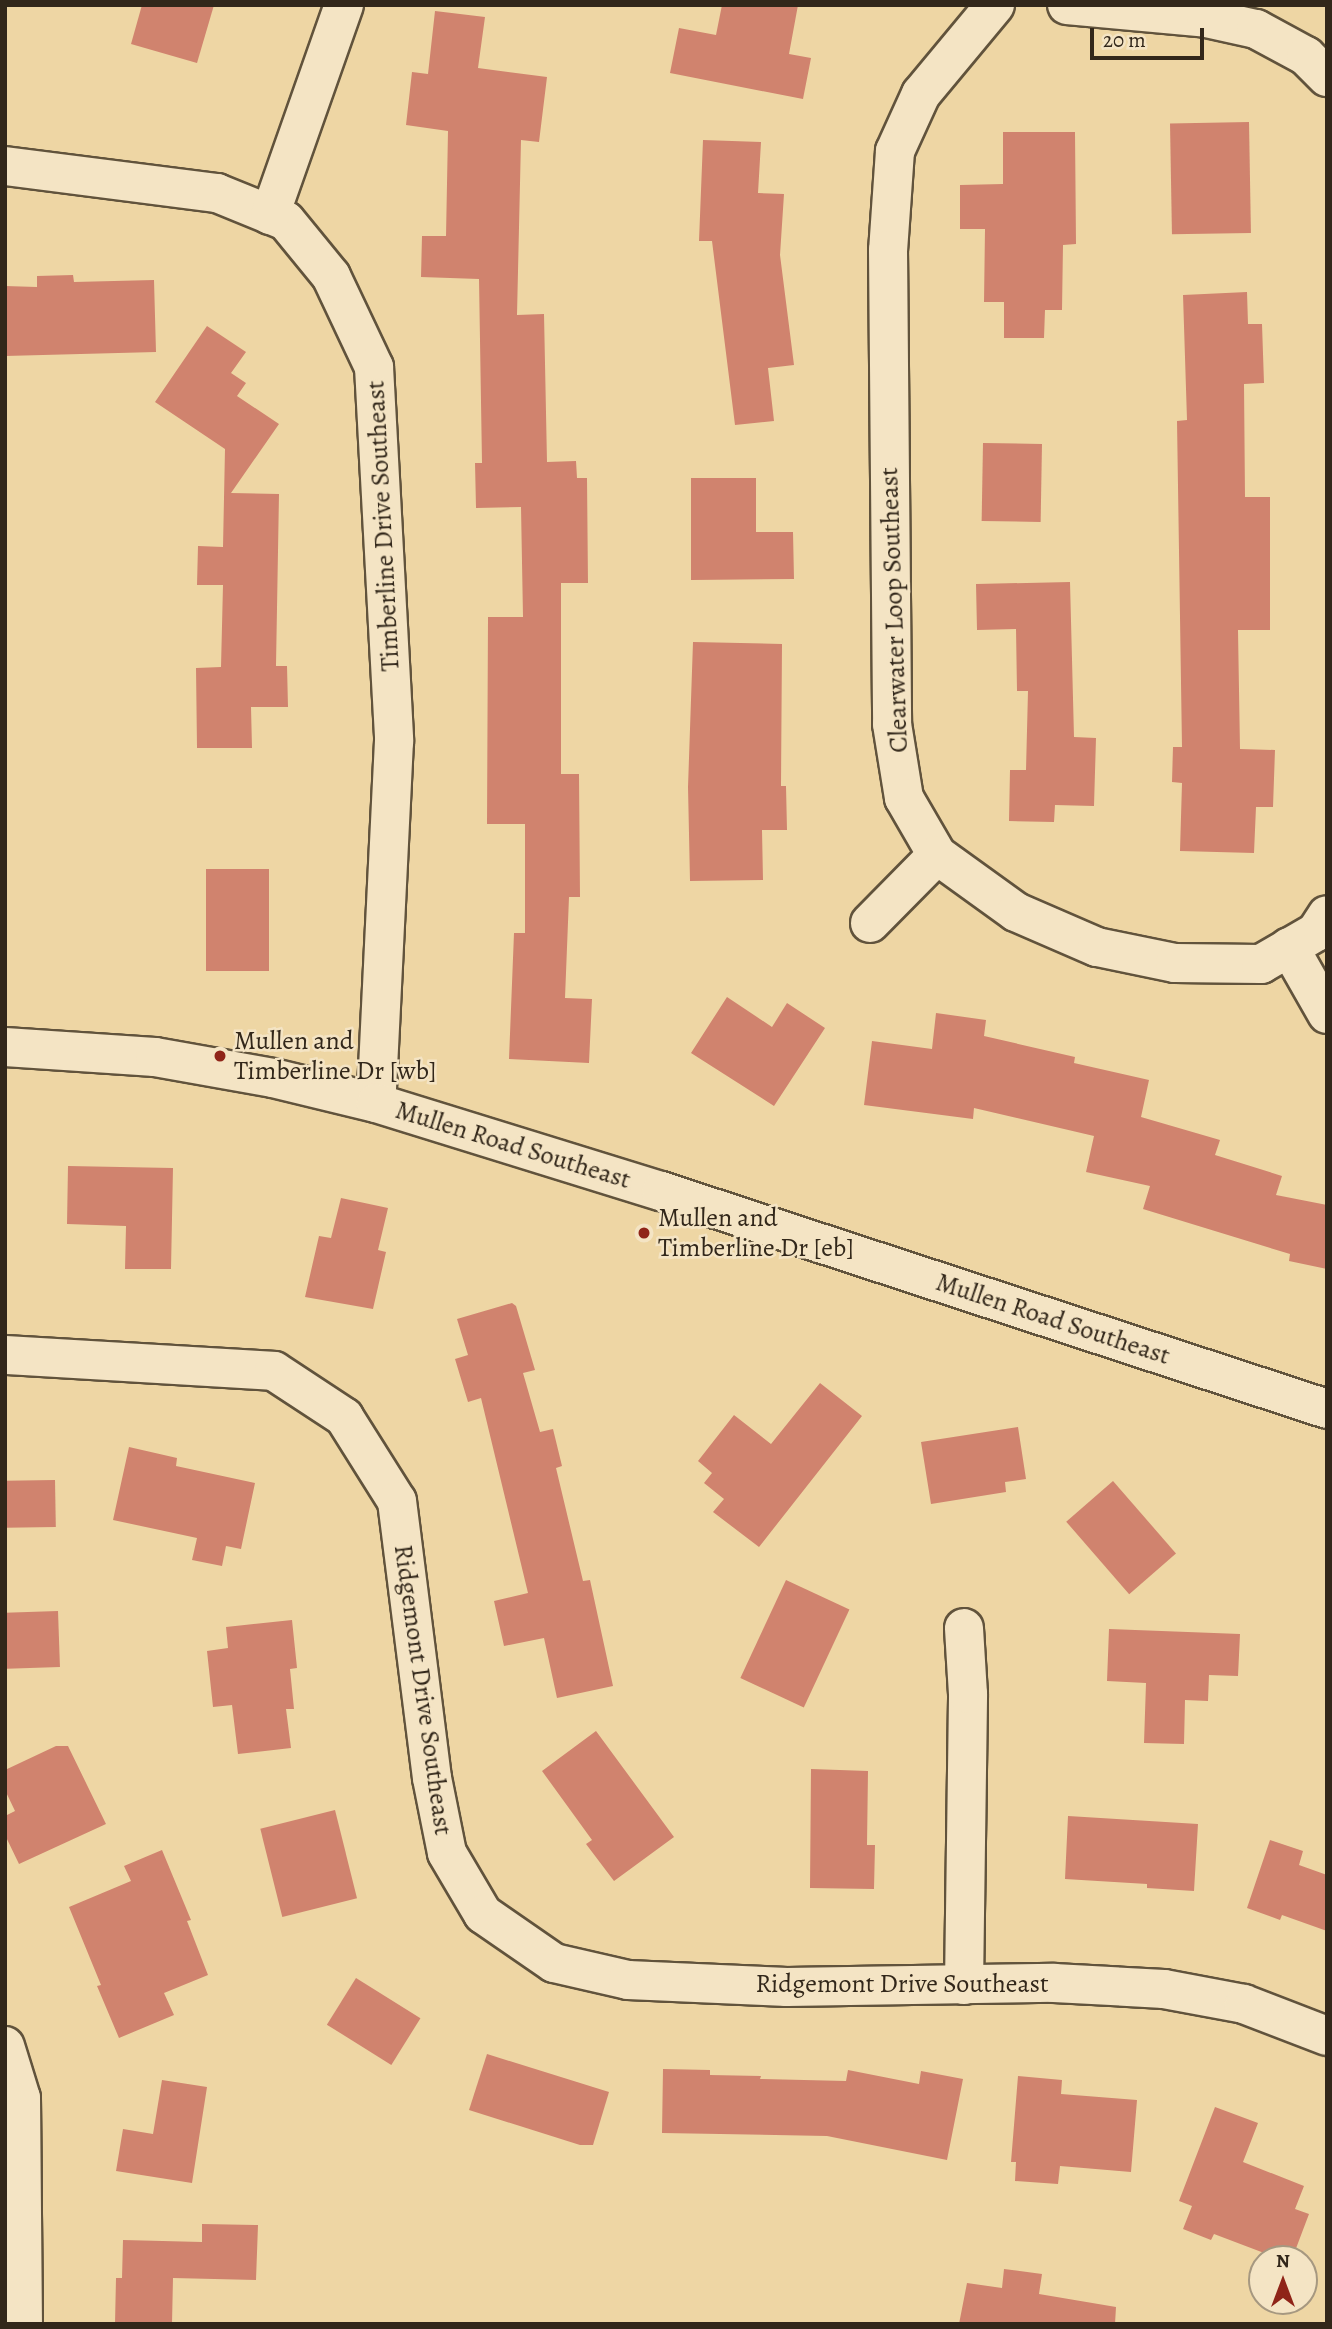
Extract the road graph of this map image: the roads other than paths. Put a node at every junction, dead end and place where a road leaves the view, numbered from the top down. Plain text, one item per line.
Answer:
1 (344, 5) edge
2 (995, 5) edge
3 (1067, 5) edge
4 (1327, 77) edge
5 (5, 166) edge
6 (270, 215) junction
7 (937, 855) junction
8 (1327, 915) edge
9 (870, 923) dead end
10 (1289, 947) junction
11 (1327, 1014) edge
12 (5, 1048) edge
13 (376, 1103) junction
14 (5, 1355) edge
15 (1327, 1409) edge
16 (964, 1628) dead end
17 (964, 1986) junction
18 (1327, 2036) edge
19 (5, 2046) edge
20 (23, 2324) edge

1 - 6 street
2 - 7 street, Clearwater Loop Southeast
3 - 4 street
5 - 6 street, Timberline Drive Southeast
6 - 13 street, Timberline Drive Southeast
7 - 9 street
7 - 10 street, Clearwater Loop Southeast
8 - 10 street, Clearwater Loop Southeast
10 - 11 street
12 - 13 street, Mullen Road Southeast
13 - 15 street, Mullen Road Southeast
14 - 17 street, Ridgemont Drive Southeast
16 - 17 street
17 - 18 street, Ridgemont Drive Southeast
19 - 20 street

